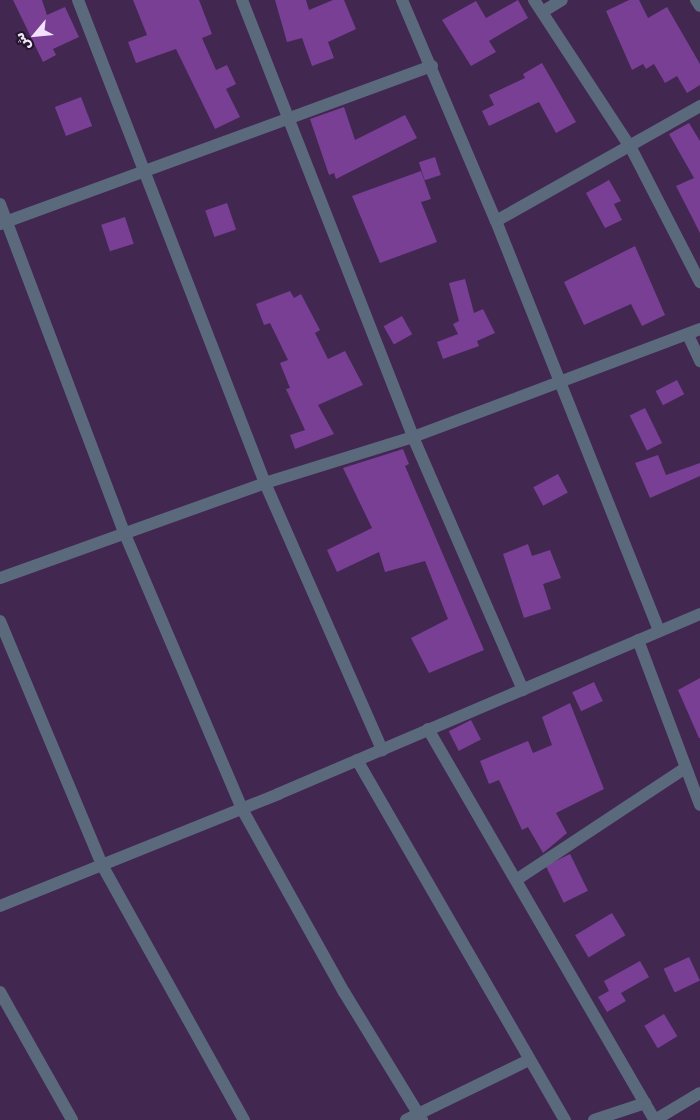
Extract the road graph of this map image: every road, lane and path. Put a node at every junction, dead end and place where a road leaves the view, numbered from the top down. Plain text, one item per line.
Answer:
1 (78, 0) edge
2 (242, 0) edge
3 (402, 0) edge
4 (534, 0) edge
5 (562, 0) edge
6 (696, 0) edge
7 (700, 6) edge
8 (542, 12) junction
9 (432, 66) junction
10 (700, 106) edge
11 (288, 116) junction
12 (632, 148) junction
13 (144, 170) junction
14 (0, 204) edge
15 (496, 221) junction
16 (4, 223) edge
17 (700, 282) edge
18 (700, 329) edge
19 (688, 334) junction
20 (700, 361) edge
21 (560, 381) junction
22 (413, 437) junction
23 (265, 483) junction
24 (124, 532) junction
25 (0, 578) edge
26 (699, 616) edge
27 (0, 621) edge
28 (659, 631) junction
29 (638, 640) junction
30 (522, 690) junction
31 (428, 729) junction
32 (382, 750) junction
33 (356, 760) junction
34 (685, 768) junction
35 (700, 805) edge
36 (242, 809) junction
37 (102, 864) junction
38 (516, 880) junction
39 (0, 906) edge
40 (0, 992) edge
41 (530, 1060) junction
42 (700, 1093) edge
43 (645, 1103) junction
44 (420, 1117) edge
45 (72, 1120) edge
46 (244, 1120) edge
47 (406, 1120) edge
48 (565, 1120) edge
49 (594, 1120) edge
50 (655, 1120) edge

1 - 13 street
2 - 11 street
3 - 9 street
4 - 8 street
5 - 8 street
6 - 7 street
8 - 12 street
9 - 11 street
9 - 15 street
10 - 12 street
11 - 13 street
11 - 22 street
12 - 15 street
12 - 17 street
13 - 16 street
13 - 23 street
14 - 16 street
15 - 21 street
16 - 24 street
18 - 19 street
19 - 20 street
19 - 21 street
21 - 22 street
21 - 28 street
22 - 23 street
22 - 30 street
23 - 24 street
23 - 32 street
24 - 25 street
24 - 36 street
26 - 28 street
27 - 37 street
28 - 29 street
29 - 30 street
29 - 34 street
30 - 31 street
31 - 32 street
31 - 38 street
32 - 33 street
33 - 36 street
33 - 41 street
34 - 35 street
34 - 38 street
36 - 37 street
36 - 44 street
37 - 39 street
37 - 46 street
38 - 43 street
40 - 45 street
41 - 44 street
41 - 48 street
42 - 50 street
43 - 49 street
43 - 50 street
44 - 47 street

